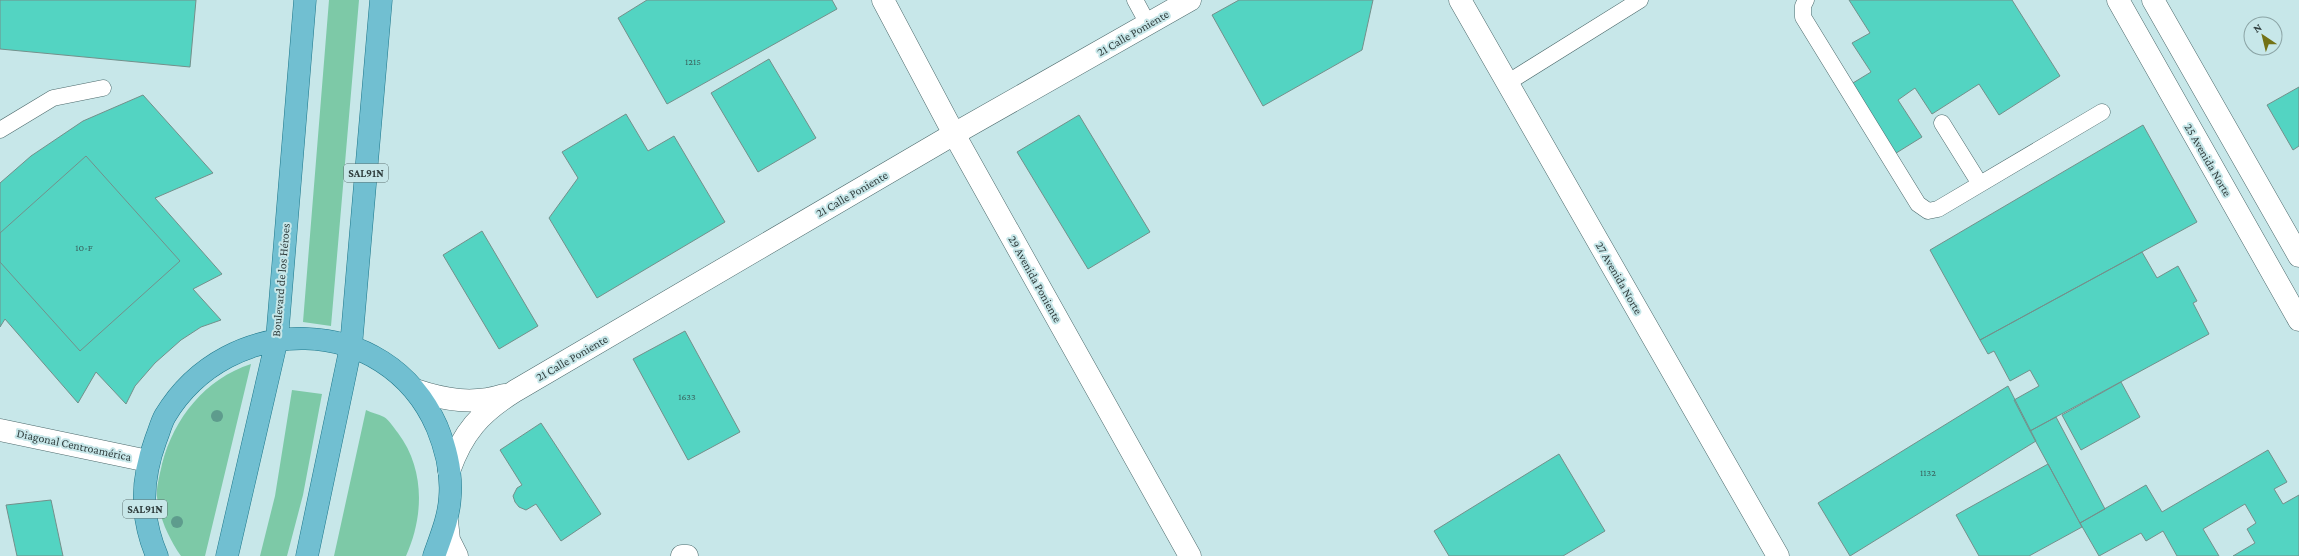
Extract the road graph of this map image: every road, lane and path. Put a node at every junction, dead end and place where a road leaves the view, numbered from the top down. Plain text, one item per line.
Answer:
1 (305, 0) edge
2 (381, 0) edge
3 (883, 0) edge
4 (1135, 0) edge
5 (1190, 0) edge
6 (1460, 0) edge
7 (1640, 0) edge
8 (1806, 0) edge
9 (2118, 0) edge
10 (2153, 0) edge
11 (1148, 24) junction
12 (1507, 83) junction
13 (103, 88) dead end
14 (2102, 112) dead end
15 (1942, 123) dead end
16 (0, 130) edge
17 (954, 134) junction
18 (1980, 184) junction
19 (2299, 256) edge
20 (2299, 320) edge
21 (277, 338) junction
22 (351, 346) junction
23 (415, 390) junction
24 (515, 391) junction
25 (0, 430) edge
26 (148, 460) junction
27 (449, 471) junction
28 (446, 520) junction
29 (157, 556) edge
30 (227, 556) edge
31 (307, 556) edge
32 (434, 556) edge
33 (456, 556) edge
34 (682, 556) edge
35 (687, 556) edge
36 (1190, 556) edge
37 (1778, 556) edge

1 - 21 main road, Boulevard de los Héroes
2 - 22 main road, SAL91N
3 - 17 street, 29 Avenida Poniente
4 - 11 lane
5 - 11 street, 21 Calle Poniente
6 - 12 street, 27 Avenida Norte
7 - 12 lane
8 - 18 lane
9 - 20 street, 25 Avenida Norte
10 - 19 street
11 - 17 street, 21 Calle Poniente
12 - 37 street, 27 Avenida Norte
13 - 16 lane
14 - 18 lane
15 - 18 lane
17 - 24 street, 21 Calle Poniente
17 - 36 street, 29 Avenida Poniente
21 - 22 main road, SAL91N
21 - 26 main road, SAL91N
21 - 30 main road, Boulevard de los Héroes
22 - 23 main road, SAL91N
22 - 31 main road, SAL91N
23 - 24 street, 21 Calle Poniente
23 - 27 main road, SAL91N
24 - 27 street, 21 Calle Poniente
25 - 26 street, Diagonal Centroamérica
26 - 29 main road, SAL91N
27 - 28 main road, SAL91N
28 - 32 main road, SAL91N
28 - 33 street
34 - 35 street

